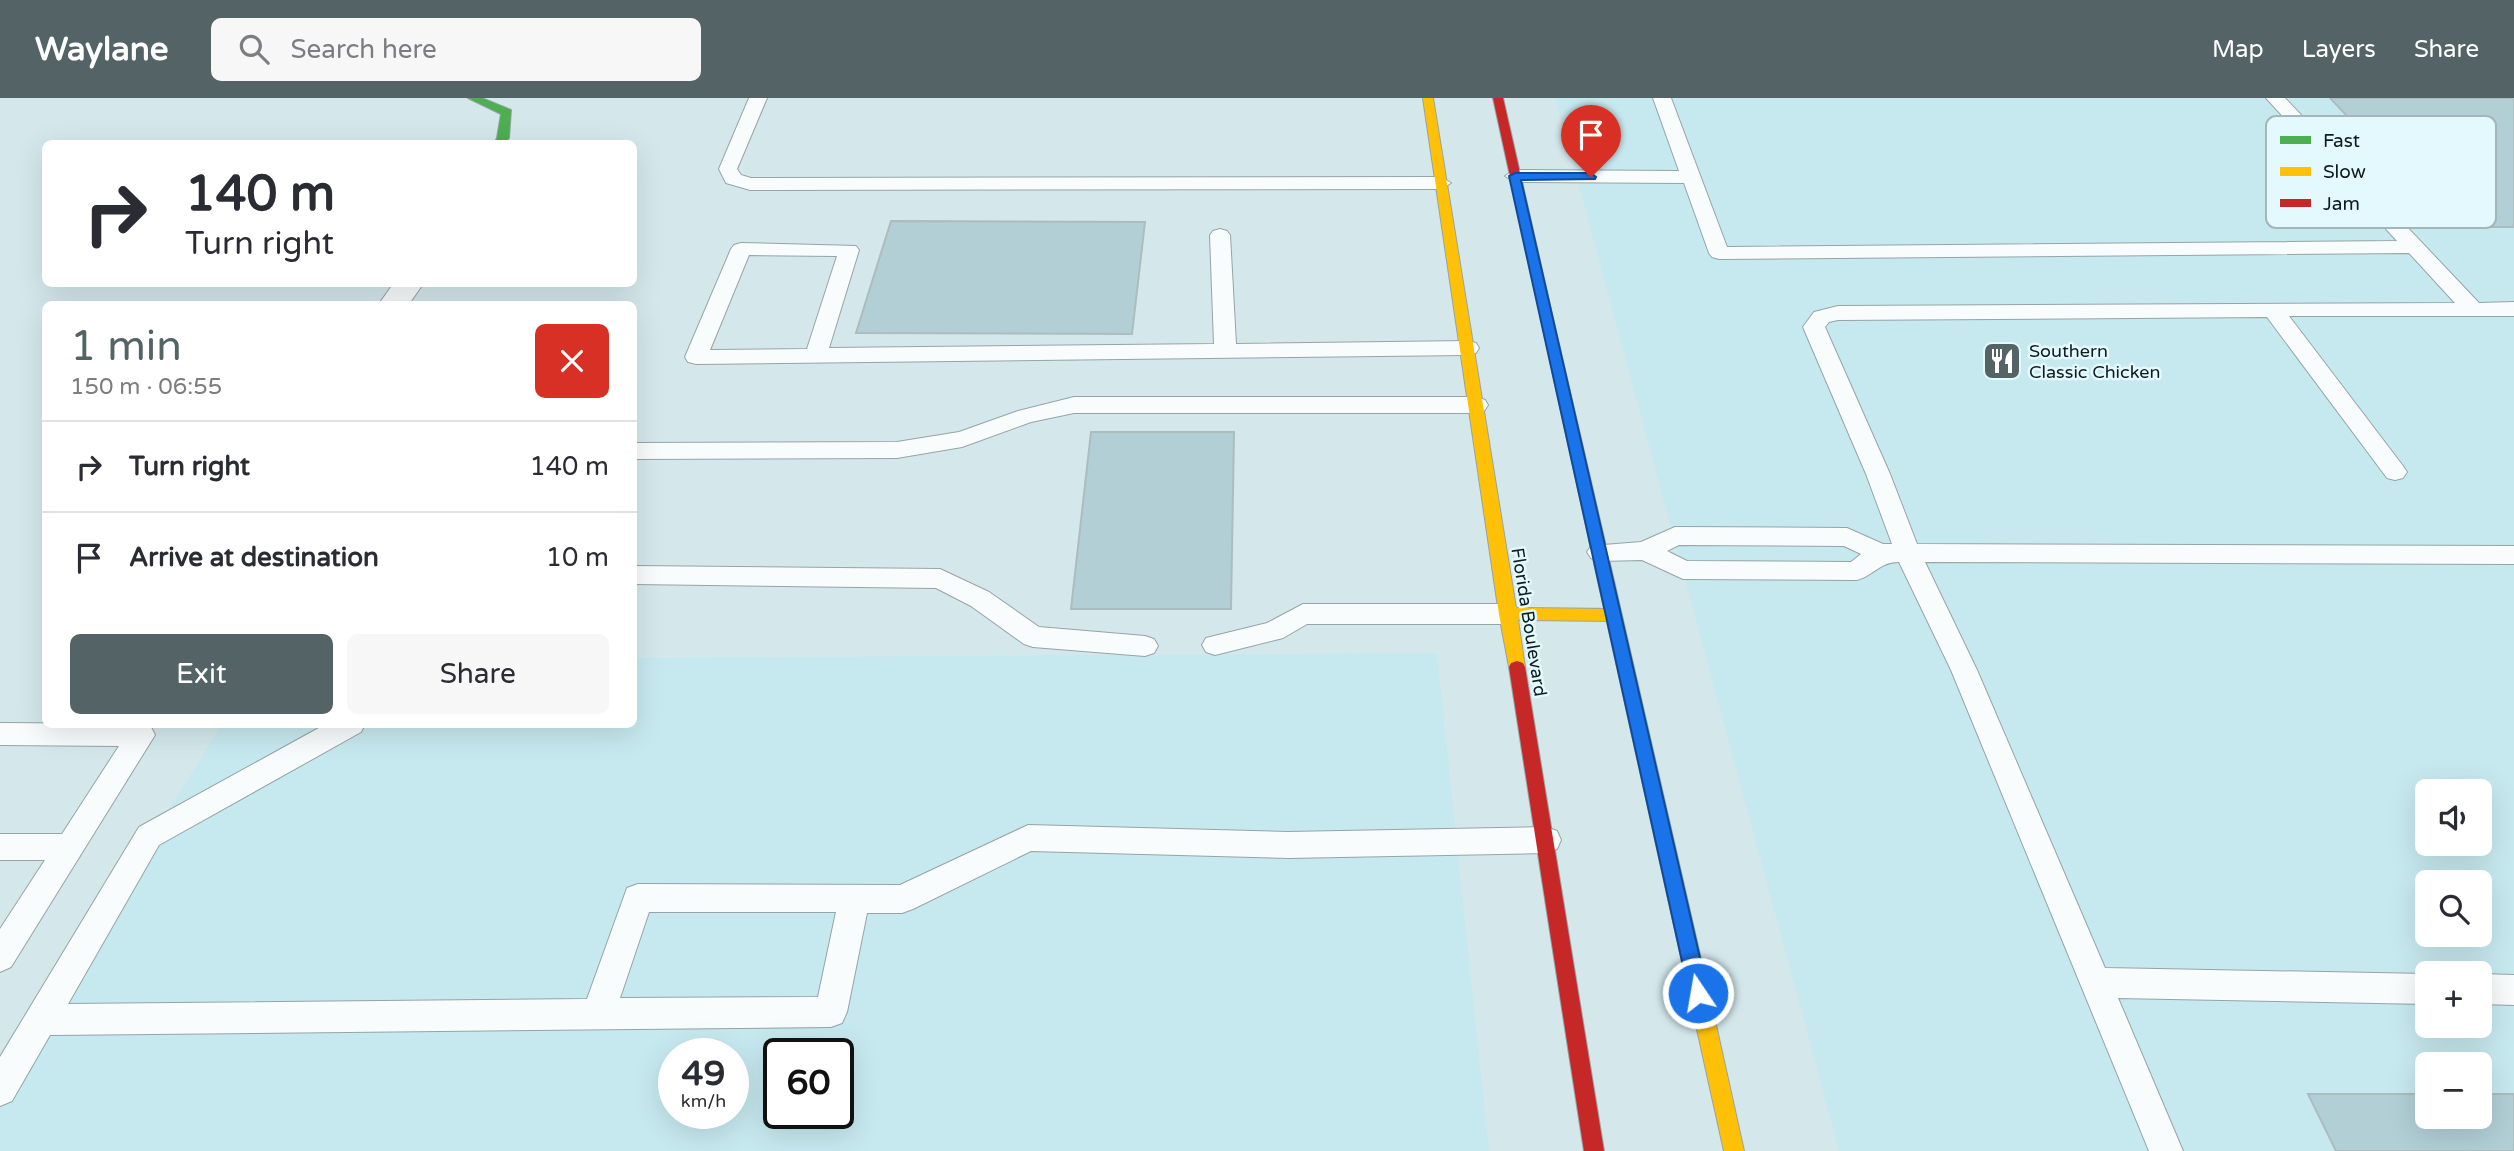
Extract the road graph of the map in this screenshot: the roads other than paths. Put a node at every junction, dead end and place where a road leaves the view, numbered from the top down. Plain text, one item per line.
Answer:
1 (472, 98) edge
2 (758, 98) edge
3 (1428, 98) edge
4 (1498, 98) edge
5 (1662, 98) edge
6 (2276, 98) edge
7 (2293, 116) edge
8 (502, 140) edge
9 (1515, 176) junction
10 (1692, 177) junction
11 (1441, 183) junction
12 (2396, 228) edge
13 (1220, 234) dead end
14 (2414, 247) junction
15 (2473, 309) junction
16 (2514, 309) edge
17 (2273, 310) junction
18 (1468, 348) junction
19 (1225, 351) junction
20 (816, 355) junction
21 (1477, 405) junction
22 (637, 451) edge
23 (2395, 472) dead end
24 (1645, 551) junction
25 (1600, 552) junction
26 (1880, 553) junction
27 (1908, 554) junction
28 (2514, 555) edge
29 (637, 575) edge
30 (1507, 614) junction
31 (1614, 615) junction
32 (1215, 645) dead end
33 (1145, 646) dead end
34 (344, 728) edge
35 (0, 734) edge
36 (1546, 840) junction
37 (70, 847) junction
38 (0, 848) edge
39 (853, 899) junction
40 (0, 957) edge
41 (2095, 983) junction
42 (2415, 989) edge
43 (2492, 989) edge
44 (2514, 990) edge
45 (598, 1014) junction
46 (41, 1020) junction
47 (0, 1089) edge
48 (1594, 1151) edge
49 (1734, 1151) edge
50 (2166, 1151) edge

1 - 8 main road
2 - 11 lane
3 - 11 main road, Florida Boulevard
4 - 9 main road
5 - 10 lane
6 - 7 lane
9 - 10 lane
9 - 25 main road
10 - 14 lane
11 - 18 main road, Florida Boulevard
12 - 14 lane
13 - 19 lane
14 - 15 lane
15 - 16 lane
15 - 17 lane
17 - 23 lane
17 - 27 lane
18 - 19 lane
18 - 21 main road, Florida Boulevard
19 - 20 lane
20 - 20 lane
21 - 22 lane
21 - 30 main road, Florida Boulevard
24 - 25 lane
24 - 26 lane
24 - 26 lane
25 - 31 main road
26 - 27 lane
27 - 28 lane
27 - 41 lane
29 - 33 lane
30 - 31 main road
30 - 32 lane
30 - 36 main road, Florida Boulevard
31 - 49 main road
34 - 46 lane
35 - 37 lane
36 - 39 lane
36 - 48 main road, Florida Boulevard
37 - 38 lane
37 - 40 lane
39 - 45 lane
39 - 45 lane
41 - 42 lane
41 - 50 lane
43 - 44 lane
45 - 46 lane
46 - 47 lane

